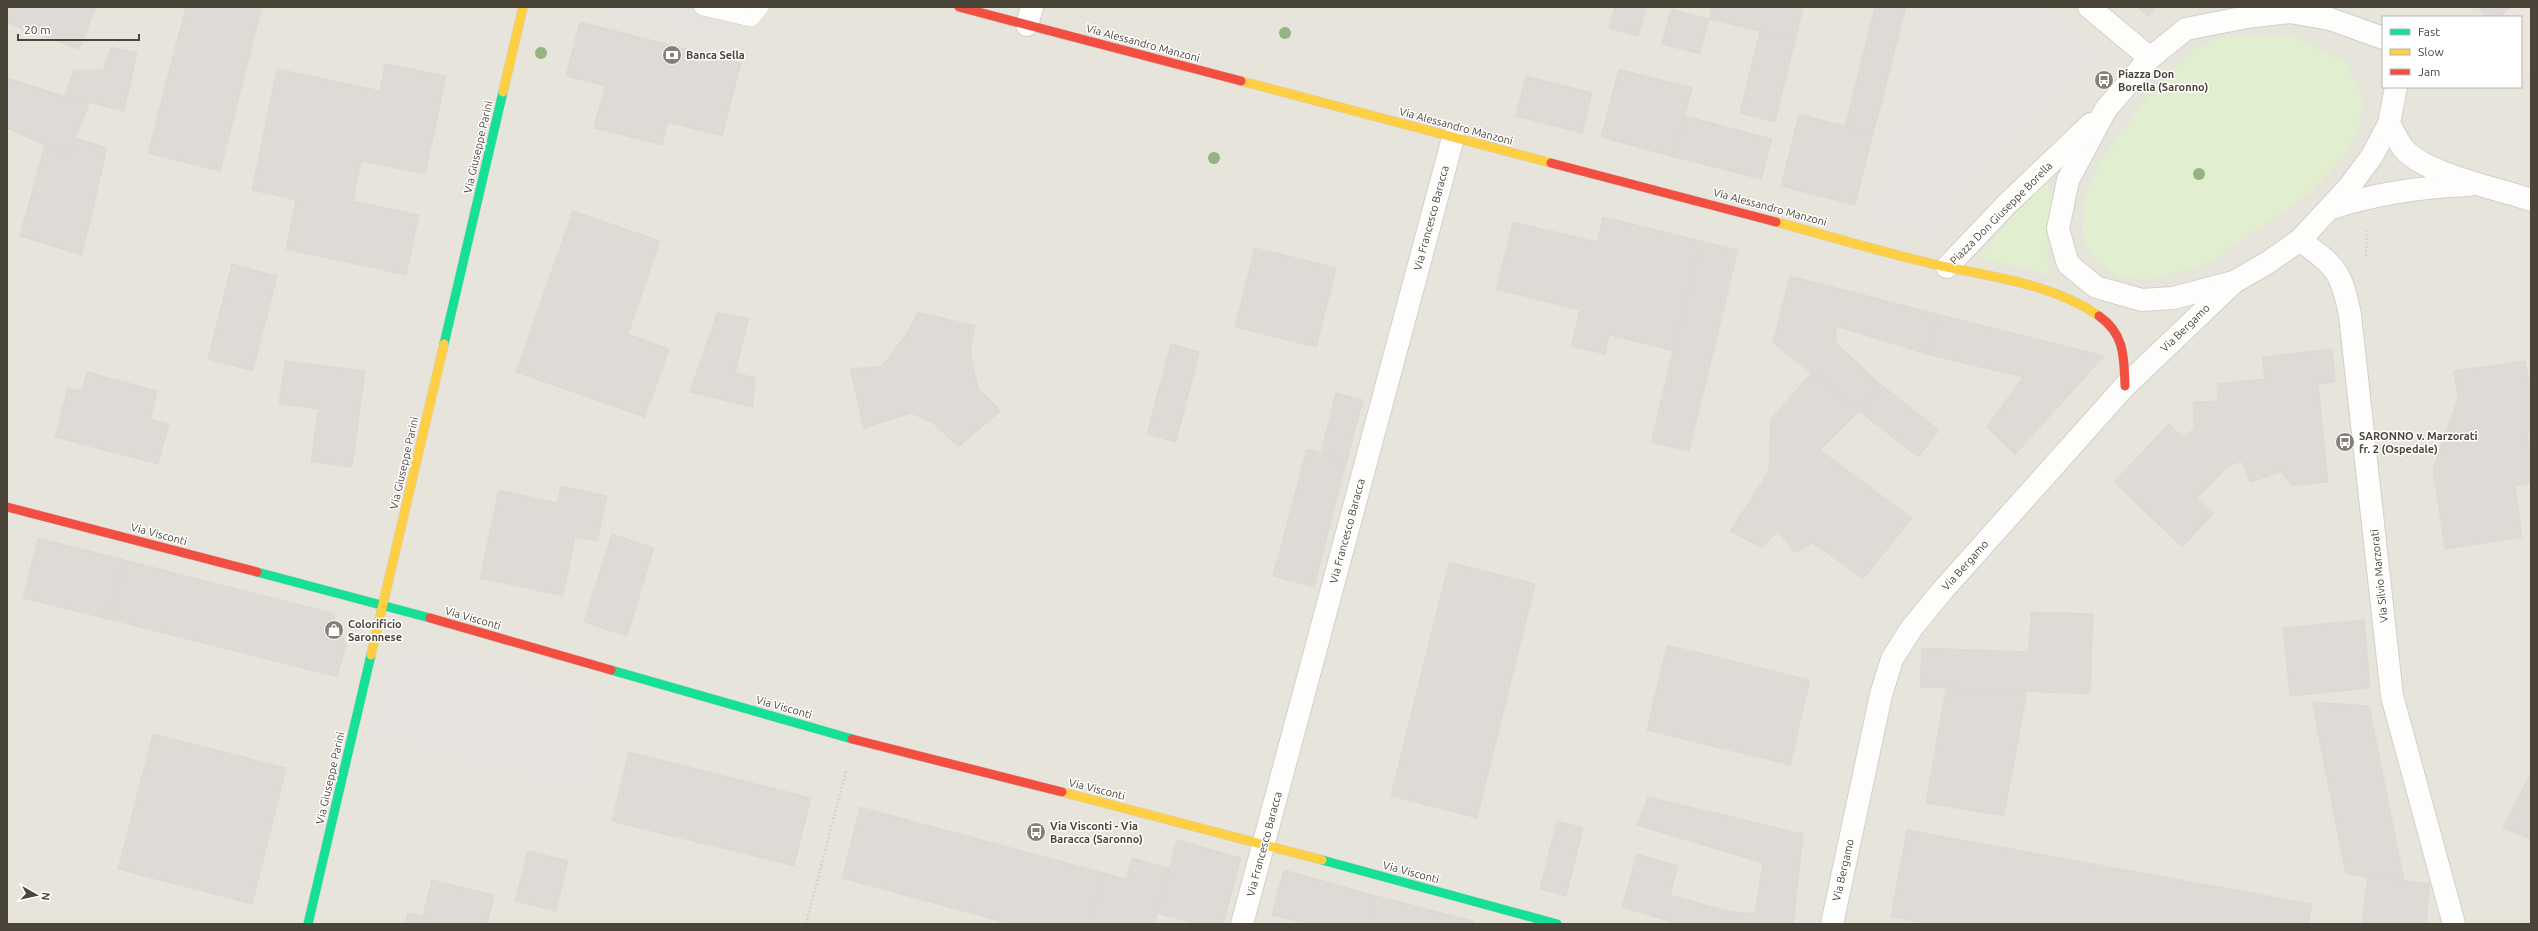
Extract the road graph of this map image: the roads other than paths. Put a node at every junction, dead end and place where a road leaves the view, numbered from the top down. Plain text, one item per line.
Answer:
1 (523, 7) edge
2 (703, 7) edge
3 (760, 7) edge
4 (959, 7) edge
5 (2089, 7) edge
6 (2246, 12) edge
7 (1030, 16) edge
8 (2382, 38) edge
9 (2150, 58) junction
10 (2396, 88) edge
11 (2106, 109) junction
12 (2389, 124) junction
13 (1453, 138) junction
14 (2478, 184) junction
15 (2531, 200) edge
16 (2331, 209) junction
17 (2300, 240) junction
18 (1947, 267) junction
19 (2234, 282) junction
20 (2125, 386) junction
21 (7, 507) edge
22 (383, 605) junction
23 (1264, 844) junction
24 (308, 924) edge
25 (1242, 924) edge
26 (1557, 924) edge
27 (1832, 924) edge
28 (2454, 924) edge

1 - 22 street, Via Giuseppe Parini
2 - 3 lane
4 - 7 street, Via Alessandro Manzoni
5 - 9 street
6 - 8 street, Piazza Don Giuseppe Borella
6 - 9 street, Piazza Don Giuseppe Borella
7 - 13 street, Via Alessandro Manzoni
9 - 11 street, Piazza Don Giuseppe Borella
10 - 12 street, Piazza Don Giuseppe Borella
11 - 18 street, Piazza Don Giuseppe Borella
11 - 19 street, Piazza Don Giuseppe Borella
12 - 14 street
12 - 16 street, Piazza Don Giuseppe Borella
13 - 18 street, Via Alessandro Manzoni
13 - 23 street, Via Francesco Baracca
14 - 15 street
14 - 16 street, Piazza Don Giuseppe Borella
16 - 17 street, Piazza Don Giuseppe Borella
17 - 19 street, Piazza Don Giuseppe Borella
17 - 28 street, Via Silvio Marzorati
18 - 20 street, Piazza Don Giuseppe Borella
19 - 20 street, Via Bergamo
20 - 27 street, Via Bergamo
21 - 22 street, Via Visconti
22 - 23 street, Via Visconti
22 - 24 street, Via Giuseppe Parini
23 - 25 street, Via Francesco Baracca
23 - 26 street, Via Visconti

